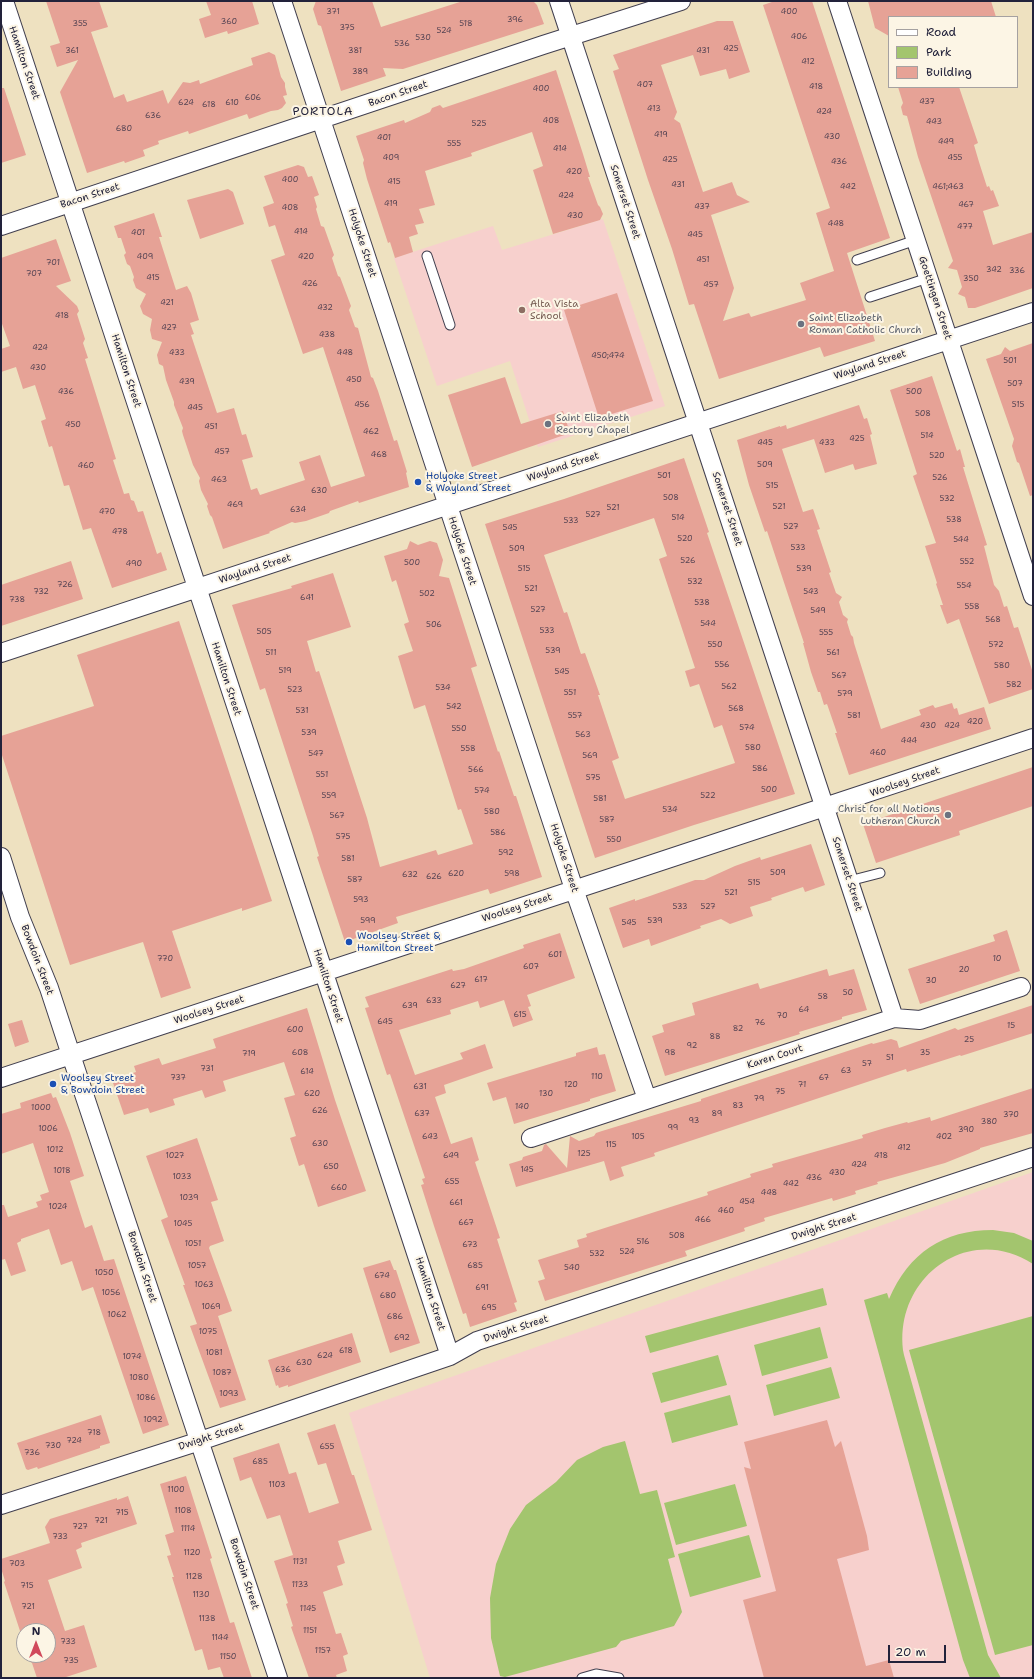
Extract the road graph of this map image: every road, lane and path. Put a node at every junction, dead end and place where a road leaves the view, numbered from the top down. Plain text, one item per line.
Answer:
1 (4, 1) edge
2 (282, 1) edge
3 (559, 1) edge
4 (681, 1) edge
5 (837, 1) edge
6 (571, 36) junction
7 (321, 120) junction
8 (71, 203) junction
9 (1, 226) edge
10 (916, 240) junction
11 (427, 256) dead end
12 (857, 260) dead end
13 (928, 278) junction
14 (870, 297) dead end
15 (1033, 312) edge
16 (450, 326) dead end
17 (949, 339) junction
18 (698, 423) junction
19 (447, 505) junction
20 (197, 588) junction
21 (1033, 596) edge
22 (1, 653) edge
23 (1033, 738) edge
24 (825, 808) junction
25 (1, 857) edge
26 (880, 873) dead end
27 (849, 881) junction
28 (574, 889) junction
29 (323, 973) junction
30 (1021, 987) dead end
31 (894, 1018) junction
32 (71, 1055) junction
33 (1, 1078) edge
34 (647, 1099) junction
35 (531, 1138) dead end
36 (1033, 1158) edge
37 (450, 1356) junction
38 (200, 1441) junction
39 (1, 1505) edge
40 (278, 1678) edge
41 (582, 1678) edge
42 (619, 1678) edge

1 - 8 street, Hamilton Street
2 - 7 street, Holyoke Street
3 - 6 street, Somerset Street
4 - 6 street, Bacon Street
5 - 10 street, Goettingen Street
6 - 7 street, Bacon Street
6 - 18 street, Somerset Street
7 - 8 street, Bacon Street
7 - 19 street, Holyoke Street
8 - 9 street, Bacon Street
8 - 20 street, Hamilton Street
10 - 12 lane
10 - 13 street, Goettingen Street
11 - 16 lane
13 - 14 lane
13 - 17 street, Goettingen Street
15 - 17 street, Wayland Street
17 - 18 street, Wayland Street
17 - 21 street, Goettingen Street
18 - 19 street, Wayland Street
18 - 24 street, Somerset Street
19 - 20 street, Wayland Street
19 - 28 street, Holyoke Street
20 - 22 street, Wayland Street
20 - 29 street, Hamilton Street
23 - 24 street, Woolsey Street
24 - 27 street, Somerset Street
24 - 28 street, Woolsey Street
25 - 32 street, Bowdoin Street
26 - 27 lane
27 - 31 street, Somerset Street
28 - 29 street, Woolsey Street
28 - 34 street, Holyoke Street
29 - 32 street, Woolsey Street
29 - 37 street, Hamilton Street
30 - 31 street, Karen Court
31 - 34 street, Karen Court
32 - 33 street, Woolsey Street
32 - 38 street, Bowdoin Street
34 - 35 street, Karen Court
36 - 37 street, Dwight Street
37 - 38 street, Dwight Street
38 - 39 street, Dwight Street
38 - 40 street, Bowdoin Street
41 - 42 lane

